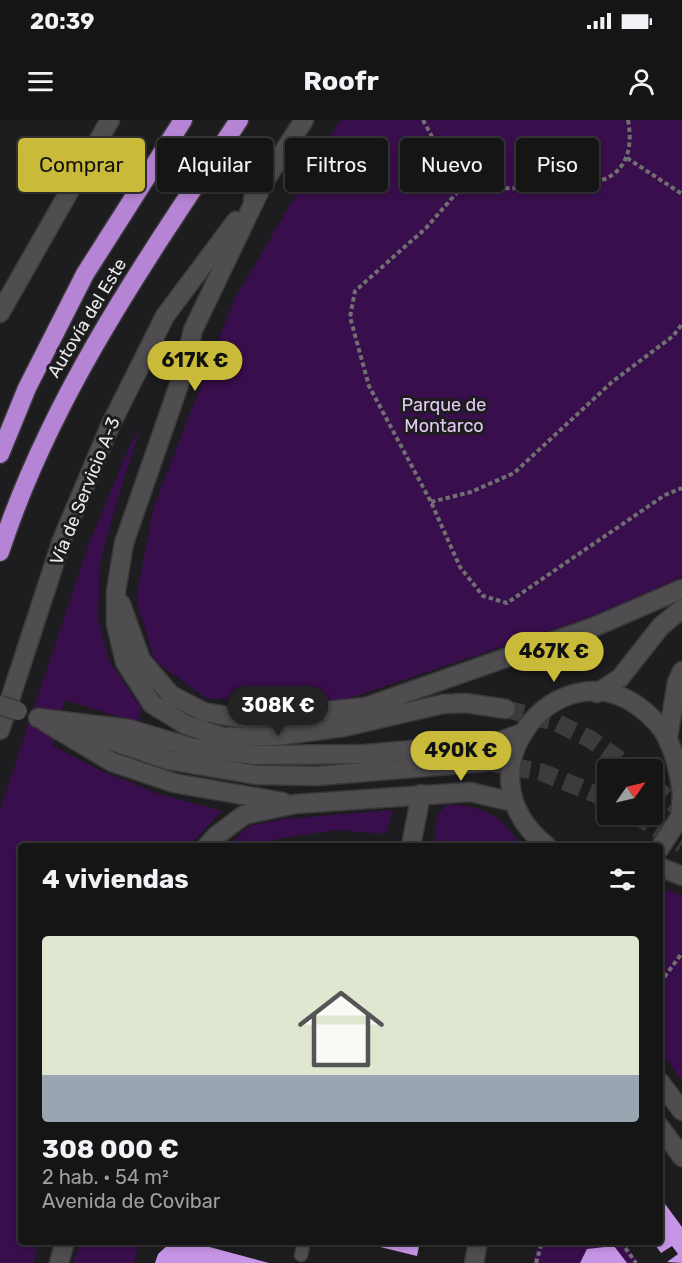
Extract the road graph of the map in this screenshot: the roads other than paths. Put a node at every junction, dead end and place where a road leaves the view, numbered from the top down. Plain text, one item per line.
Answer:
1 (110, 120) edge
2 (183, 120) edge
3 (239, 120) edge
4 (304, 120) edge
5 (273, 169) edge
6 (258, 192) edge
7 (259, 192) edge
8 (0, 313) edge
9 (0, 453) edge
10 (0, 552) edge
11 (682, 589) edge
12 (116, 591) junction
13 (682, 609) edge
14 (682, 670) edge
15 (597, 693) junction
16 (0, 705) edge
17 (506, 709) tunnel mouth
18 (38, 718) junction
19 (0, 730) edge
20 (522, 733) junction
21 (668, 738) junction
22 (486, 762) tunnel mouth
23 (421, 794) junction
24 (682, 794) edge
25 (513, 802) junction
26 (295, 804) junction
27 (210, 843) edge
28 (412, 843) edge
29 (545, 843) edge
30 (663, 843) edge
31 (663, 868) edge
32 (682, 876) edge
33 (663, 1086) edge
34 (682, 1111) edge
35 (663, 1131) edge
36 (682, 1157) edge
37 (64, 1245) edge
38 (303, 1245) edge
39 (477, 1245) edge
40 (301, 1255) dead end
41 (59, 1263) edge
42 (474, 1263) edge

1 - 8 main road
2 - 9 highway, Autovía del Este
3 - 10 highway, Autovía del Este
4 - 5 main road, Vía de Servicio A-3
6 - 19 main road, Vía de Servicio A-3
7 - 12 main road
11 - 12 main road
12 - 17 main road
13 - 15 main road
14 - 21 main road
15 - 20 main road
15 - 21 main road
16 - 18 main road, bridge
18 - 20 main road
18 - 22 main road
18 - 26 main road
20 - 25 main road
21 - 24 main road
23 - 25 main road
23 - 26 main road
23 - 28 main road
24 - 30 main road
25 - 29 main road
26 - 27 main road
31 - 32 main road
33 - 34 main road
35 - 36 main road
37 - 41 main road
38 - 40 lane
39 - 42 main road

